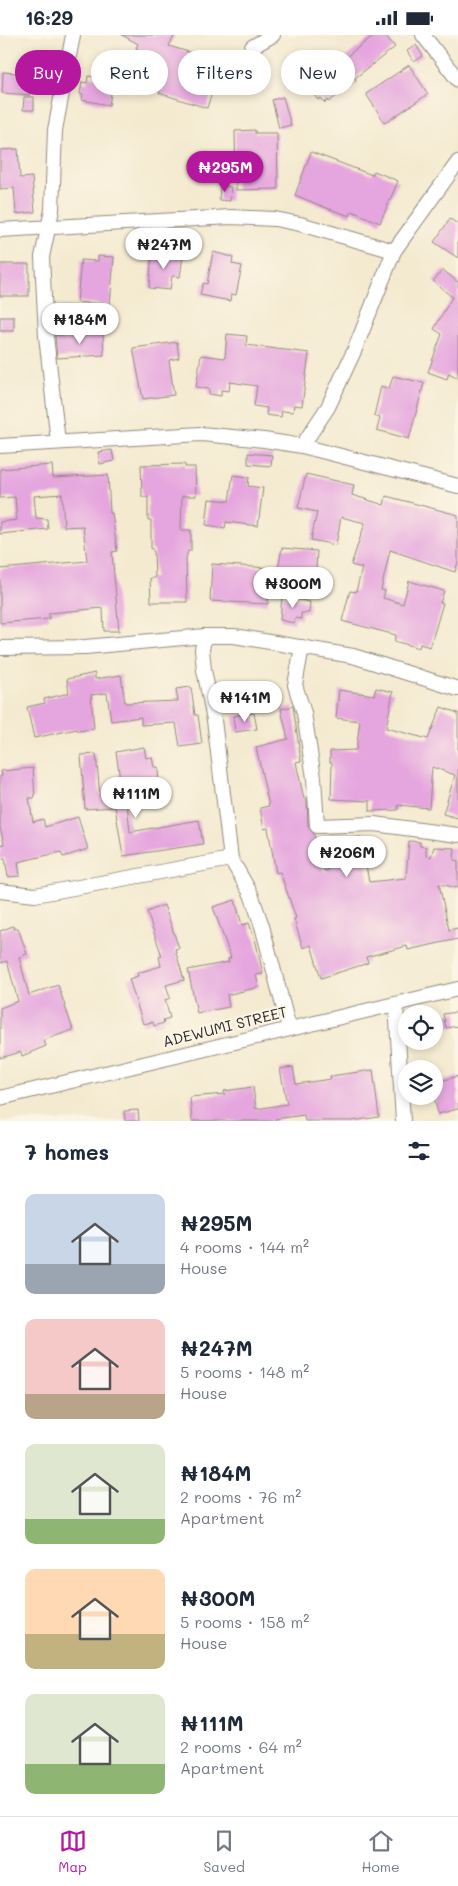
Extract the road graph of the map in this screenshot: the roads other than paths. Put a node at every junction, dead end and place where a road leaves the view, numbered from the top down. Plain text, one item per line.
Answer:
1 (73, 35) edge
2 (273, 35) edge
3 (423, 35) edge
4 (252, 47) dead end
5 (458, 80) edge
6 (458, 162) edge
7 (48, 227) junction
8 (0, 230) edge
9 (394, 251) junction
10 (58, 442) junction
11 (0, 446) edge
12 (302, 446) junction
13 (458, 486) edge
14 (205, 636) junction
15 (302, 647) junction
16 (0, 648) edge
17 (457, 686) edge
18 (458, 835) edge
19 (232, 859) junction
20 (0, 891) edge
21 (458, 989) edge
22 (396, 1004) junction
23 (289, 1028) junction
24 (0, 1098) edge
25 (403, 1121) edge

1 - 7 street
2 - 4 street
3 - 5 street
6 - 9 street
7 - 8 street
7 - 9 street
7 - 10 street
9 - 12 street
10 - 11 street
10 - 12 street
12 - 13 street
14 - 15 street
14 - 16 street
14 - 19 street
15 - 17 street
15 - 18 street
19 - 20 street
19 - 23 street
21 - 22 street, ADEWUMI STREET
22 - 23 street, ADEWUMI STREET
22 - 25 street
23 - 24 street, ADEWUMI STREET

